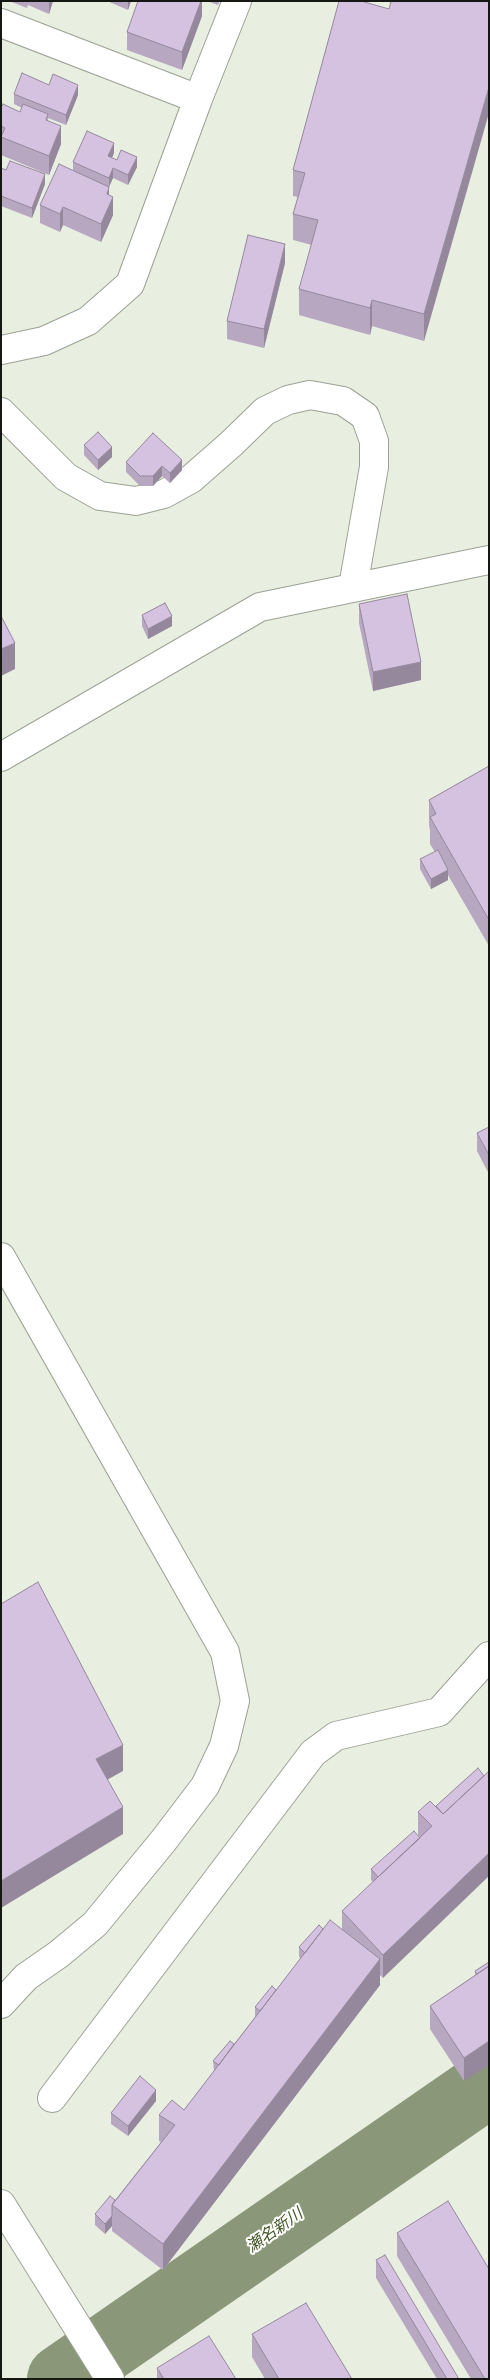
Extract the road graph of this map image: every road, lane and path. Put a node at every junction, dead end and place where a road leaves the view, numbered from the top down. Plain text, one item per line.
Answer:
1 (237, 1) edge
2 (1, 23) edge
3 (198, 99) junction
4 (1, 350) edge
5 (1, 412) edge
6 (489, 560) edge
7 (353, 587) junction
8 (1, 757) edge
9 (1, 1257) edge
10 (489, 1656) edge
11 (1, 2004) edge
12 (52, 2098) dead end
13 (1, 2204) edge
14 (110, 2379) edge

1 - 3 street
2 - 3 street
3 - 4 street
5 - 7 street
6 - 7 street
7 - 8 street
9 - 11 street
10 - 12 street
13 - 14 street

